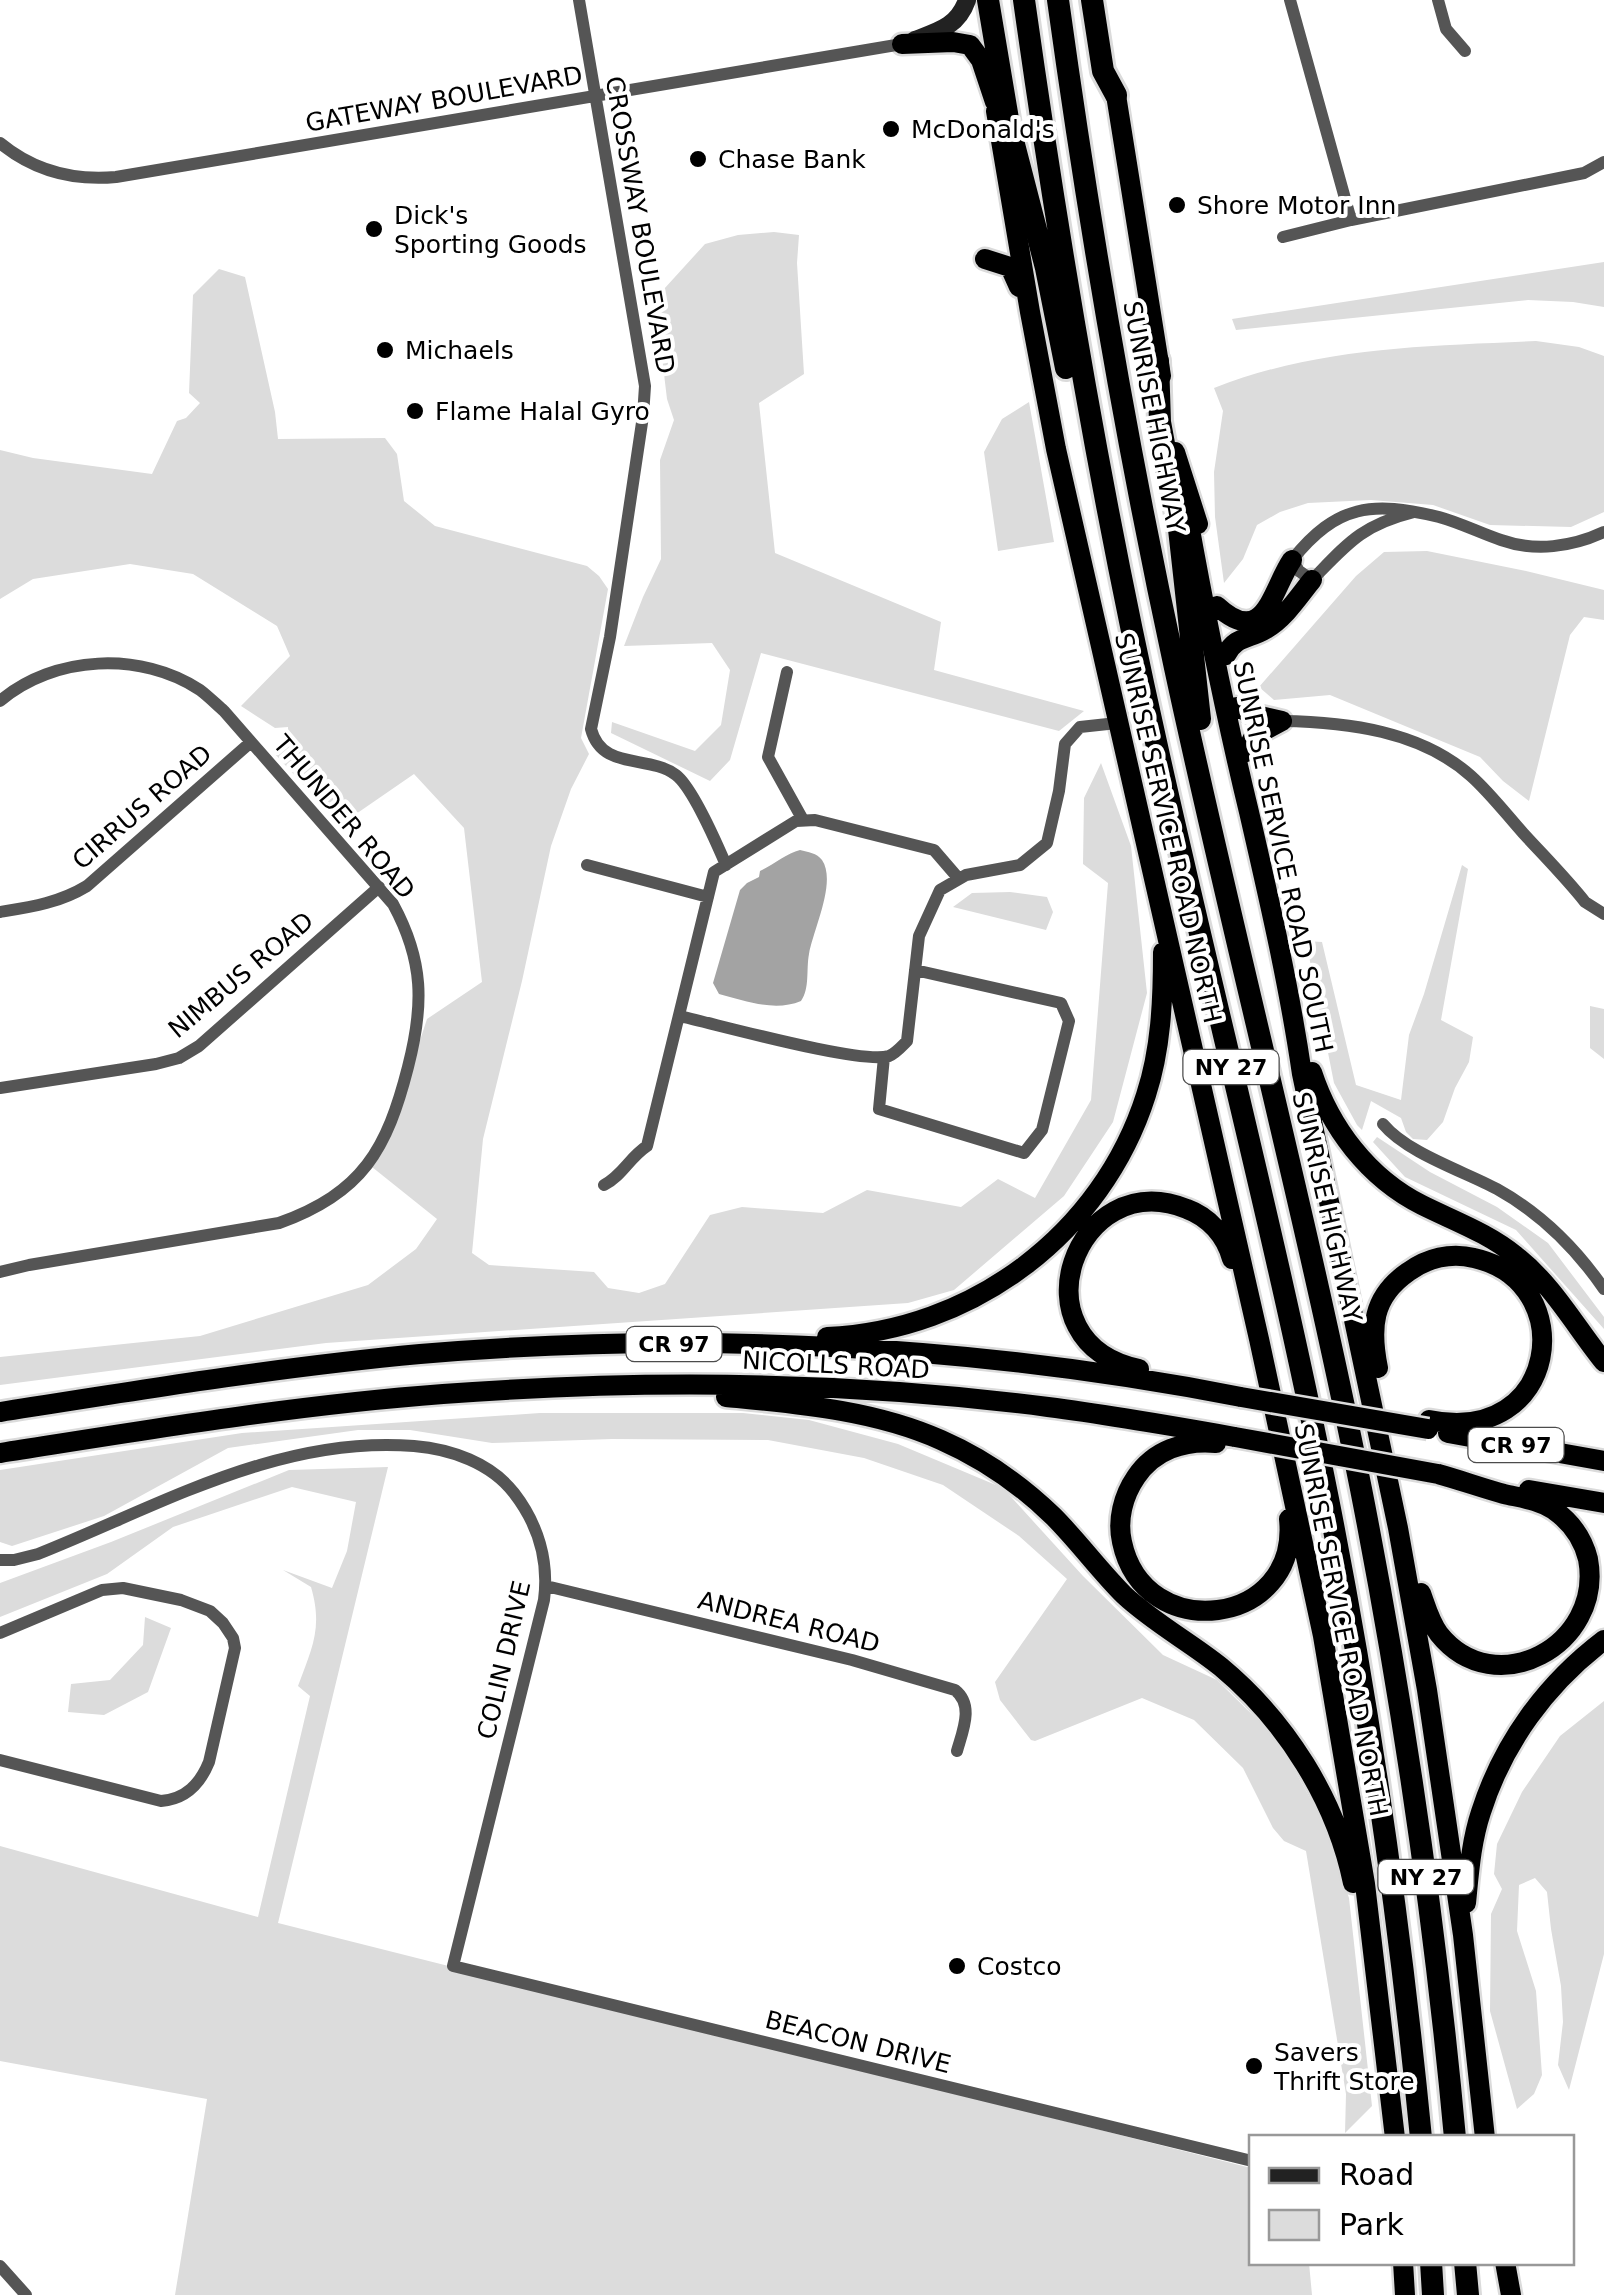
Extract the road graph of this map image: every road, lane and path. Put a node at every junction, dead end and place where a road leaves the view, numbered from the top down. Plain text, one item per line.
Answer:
1 (579, 0) edge
2 (966, 0) edge
3 (981, 0) edge
4 (988, 0) edge
5 (1024, 0) edge
6 (1058, 0) edge
7 (1092, 0) edge
8 (1102, 0) edge
9 (1290, 0) edge
10 (1438, 0) edge
11 (902, 44) junction
12 (1464, 50) dead end
13 (1116, 95) junction
14 (595, 96) junction
15 (995, 102) junction
16 (0, 143) edge
17 (1604, 162) edge
18 (1010, 198) junction
19 (1352, 220) junction
20 (1283, 238) dead end
21 (1030, 312) junction
22 (1158, 361) junction
23 (1175, 452) junction
24 (1105, 496) junction
25 (1414, 512) junction
26 (1321, 530) junction
27 (1604, 532) edge
28 (1343, 548) junction
29 (1292, 560) junction
30 (1312, 580) junction
31 (1216, 606) junction
32 (1226, 656) junction
33 (787, 672) dead end
34 (0, 701) edge
35 (1237, 707) junction
36 (1282, 721) junction
37 (1118, 723) junction
38 (251, 742) junction
39 (1246, 752) junction
40 (803, 820) junction
41 (1212, 832) junction
42 (587, 865) dead end
43 (726, 865) junction
44 (1264, 870) junction
45 (958, 880) junction
46 (379, 886) junction
47 (708, 897) junction
48 (0, 912) edge
49 (1604, 914) edge
50 (1162, 915) junction
51 (916, 970) junction
52 (1293, 1012) junction
53 (679, 1016) junction
54 (884, 1056) junction
55 (0, 1088) edge
56 (1384, 1124) dead end
57 (604, 1185) dead end
58 (0, 1272) edge
59 (1604, 1289) edge
60 (1259, 1339) junction
61 (735, 1345) junction
62 (1604, 1362) edge
63 (630, 1385) junction
64 (1208, 1390) junction
65 (0, 1404) edge
66 (46, 1405) junction
67 (0, 1412) edge
68 (1429, 1425) junction
69 (1380, 1440) junction
70 (1234, 1442) junction
71 (1290, 1443) junction
72 (0, 1457) edge
73 (1604, 1461) edge
74 (1438, 1474) junction
75 (1604, 1503) edge
76 (1398, 1528) junction
77 (0, 1560) edge
78 (546, 1586) junction
79 (0, 1633) edge
80 (1604, 1640) edge
81 (958, 1751) dead end
82 (0, 1760) edge
83 (1463, 1935) junction
84 (453, 1966) joint
85 (1387, 2064) junction
86 (1396, 2135) edge
87 (1420, 2135) edge
88 (1456, 2135) edge
89 (1485, 2135) edge
90 (1249, 2160) edge
91 (1404, 2265) edge
92 (1431, 2265) edge
93 (1465, 2265) edge
94 (1506, 2265) edge
95 (0, 2266) edge
96 (26, 2295) edge
97 (1405, 2295) edge
98 (1433, 2295) edge
99 (1468, 2295) edge
100 (1511, 2295) edge

1 - 14 street, CROSSWAY BOULEVARD
2 - 11 main road
3 - 15 highway, SUNRISE SERVICE ROAD NORTH
4 - 24 highway
5 - 24 highway, NY 27
6 - 41 highway, SUNRISE HIGHWAY / NY 27
7 - 13 highway
8 - 13 main road, SUNRISE SERVICE ROAD SOUTH
9 - 19 street
10 - 12 street
11 - 14 street, GATEWAY BOULEVARD
11 - 15 highway
13 - 22 highway, SUNRISE SERVICE ROAD SOUTH
14 - 16 street, GATEWAY BOULEVARD
14 - 43 street, CROSSWAY BOULEVARD
15 - 18 highway, SUNRISE SERVICE ROAD NORTH
17 - 19 street
18 - 21 highway, SUNRISE SERVICE ROAD NORTH
18 - 21 highway
19 - 20 street
21 - 37 highway, SUNRISE SERVICE ROAD NORTH
22 - 23 highway, SUNRISE SERVICE ROAD SOUTH
22 - 41 highway
23 - 31 highway
23 - 44 highway, SUNRISE SERVICE ROAD SOUTH
24 - 87 highway, NY 27
25 - 26 street
25 - 27 street
25 - 28 street
26 - 28 street
26 - 29 street
28 - 30 street
29 - 30 street
29 - 31 highway
30 - 32 highway
31 - 32 highway
32 - 35 highway
33 - 40 street
34 - 38 street, THUNDER ROAD
35 - 36 highway
35 - 39 highway
36 - 39 highway
36 - 49 street
37 - 45 street
37 - 50 highway, SUNRISE SERVICE ROAD NORTH
38 - 46 street, THUNDER ROAD
38 - 48 street, CIRRUS ROAD
39 - 44 highway
40 - 43 street
40 - 45 street
41 - 88 highway, SUNRISE HIGHWAY / NY 27
42 - 47 street
43 - 47 street
44 - 52 highway, SUNRISE SERVICE ROAD SOUTH
45 - 51 street
46 - 55 street, NIMBUS ROAD
46 - 58 street, THUNDER ROAD
47 - 53 street
50 - 60 highway, SUNRISE SERVICE ROAD NORTH
50 - 61 highway
51 - 54 street
51 - 54 street
52 - 62 highway
52 - 69 highway, SUNRISE SERVICE ROAD SOUTH
53 - 54 street
53 - 57 street
56 - 59 street
60 - 64 highway
60 - 71 highway, SUNRISE SERVICE ROAD NORTH
61 - 64 highway, NICOLLS ROAD / CR 97
61 - 66 highway, NICOLLS ROAD / CR 97
63 - 70 highway, NICOLLS ROAD / CR 97
63 - 72 highway, NICOLLS ROAD / CR 97
63 - 85 highway
64 - 68 highway, NICOLLS ROAD / CR 97, bridge
65 - 66 highway
66 - 67 highway, NICOLLS ROAD / CR 97
68 - 69 highway
68 - 73 highway, CR 97
69 - 76 highway, SUNRISE SERVICE ROAD SOUTH
70 - 71 highway, bridge
70 - 71 highway
71 - 74 highway, CR 97, bridge
71 - 85 highway, SUNRISE SERVICE ROAD NORTH
74 - 75 highway, CR 97
74 - 76 highway
76 - 83 highway, SUNRISE SERVICE ROAD SOUTH
77 - 78 street, COLIN DRIVE
78 - 81 street, ANDREA ROAD
78 - 84 street, COLIN DRIVE
79 - 82 street
80 - 83 highway
83 - 89 highway, SUNRISE SERVICE ROAD SOUTH
84 - 90 street, BEACON DRIVE
85 - 86 highway, SUNRISE SERVICE ROAD NORTH
91 - 97 highway
92 - 98 highway
93 - 99 highway
94 - 100 highway
95 - 96 street

